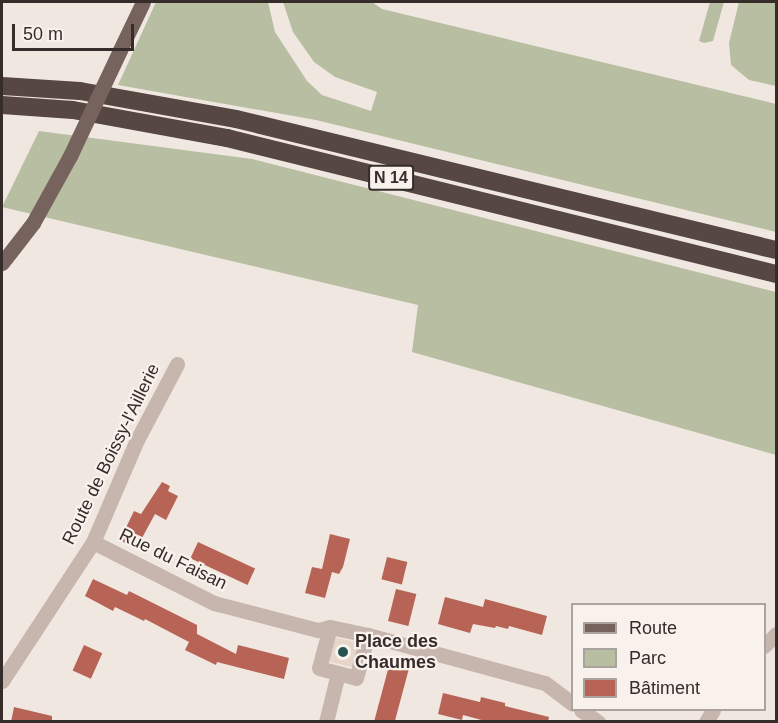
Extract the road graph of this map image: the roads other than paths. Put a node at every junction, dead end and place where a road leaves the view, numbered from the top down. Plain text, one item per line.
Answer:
1 (143, 2) edge
2 (2, 86) edge
3 (2, 105) edge
4 (777, 250) edge
5 (2, 263) edge
6 (777, 274) edge
7 (177, 364) dead end
8 (93, 542) junction
9 (330, 627) junction
10 (777, 634) edge
11 (373, 637) junction
12 (766, 645) edge
13 (338, 673) junction
14 (2, 681) edge
15 (571, 702) edge
16 (582, 711) edge
17 (326, 722) edge
18 (598, 722) edge

1 - 5 main road, bridge
2 - 4 highway, N 14
3 - 6 highway, N 14
7 - 8 street, Route de Boissy-l'Aillerie
8 - 9 street, Rue du Faisan
8 - 14 street, Route de Boissy-l'Aillerie
9 - 11 street, Rue du Faisan
9 - 13 street
10 - 12 street
11 - 13 street
11 - 15 street, Rue du Faisan
13 - 17 street
16 - 18 street

